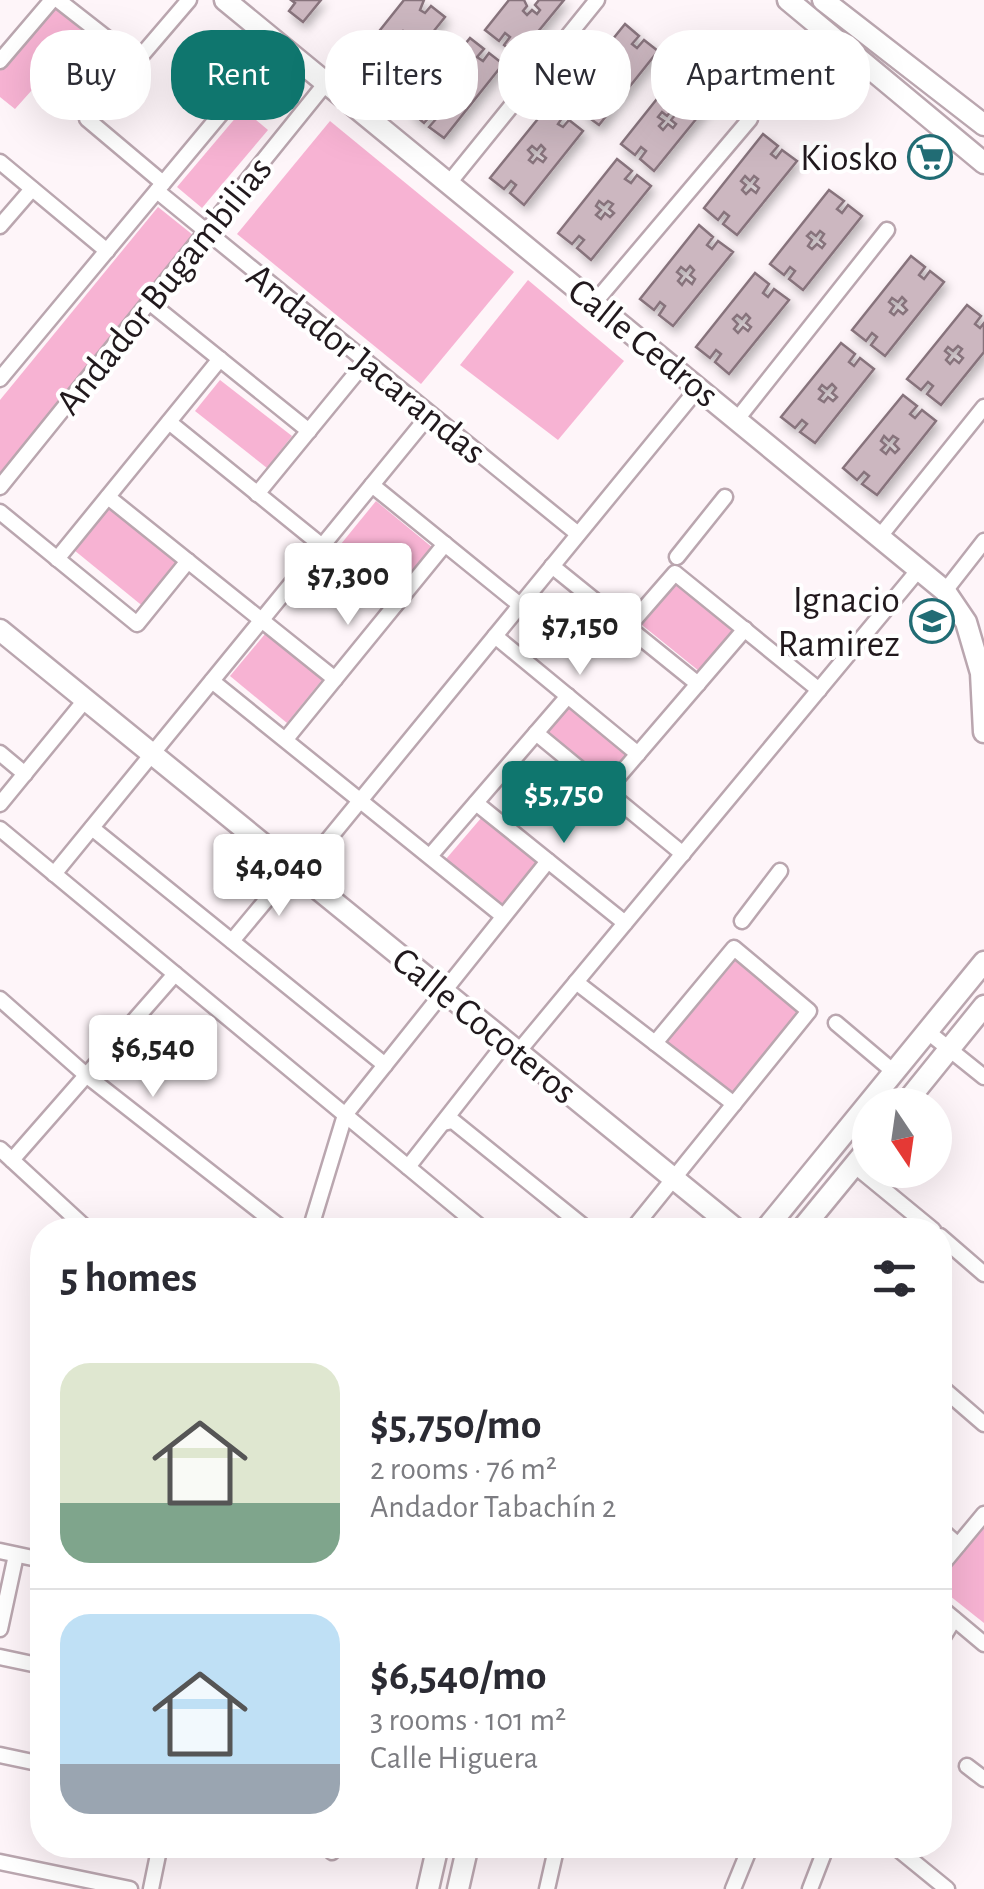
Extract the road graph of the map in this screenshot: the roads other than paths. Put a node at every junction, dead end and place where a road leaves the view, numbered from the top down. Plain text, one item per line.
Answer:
1 (55, 0) edge
2 (189, 0) edge
3 (225, 0) edge
4 (597, 0) edge
5 (788, 0) edge
6 (823, 0) edge
7 (95, 30) edge
8 (262, 30) edge
9 (151, 44) edge
10 (0, 61) edge
11 (305, 66) edge
12 (884, 80) junction
13 (325, 82) edge
14 (325, 84) edge
15 (88, 120) edge
16 (216, 120) edge
17 (372, 120) edge
18 (749, 120) edge
19 (984, 127) edge
20 (0, 162) edge
21 (984, 162) edge
22 (449, 183) junction
23 (160, 187) junction
24 (32, 189) junction
25 (0, 226) edge
26 (887, 230) dead end
27 (206, 231) junction
28 (107, 252) junction
29 (149, 302) junction
30 (595, 302) junction
31 (220, 359) junction
32 (366, 361) junction
33 (1, 376) edge
34 (699, 387) junction
35 (984, 407) edge
36 (430, 414) junction
37 (738, 418) junction
38 (169, 422) junction
39 (309, 431) junction
40 (372, 485) junction
41 (0, 487) edge
42 (257, 494) junction
43 (108, 496) junction
44 (726, 497) dead end
45 (0, 512) edge
46 (578, 534) junction
47 (880, 535) junction
48 (984, 541) edge
49 (445, 544) junction
50 (322, 546) junction
51 (57, 559) junction
52 (188, 561) junction
53 (676, 565) junction
54 (552, 566) junction
55 (920, 568) junction
56 (945, 591) junction
57 (395, 605) junction
58 (520, 605) junction
59 (262, 620) junction
60 (628, 627) junction
61 (744, 629) junction
62 (0, 630) edge
63 (495, 636) junction
64 (982, 671) edge
65 (334, 679) junction
66 (212, 680) junction
67 (698, 684) junction
68 (819, 690) junction
69 (568, 696) junction
70 (86, 699) junction
71 (983, 719) edge
72 (536, 733) junction
73 (286, 739) junction
74 (0, 754) edge
75 (152, 754) junction
76 (638, 754) junction
77 (25, 774) junction
78 (606, 791) junction
79 (360, 800) junction
80 (476, 802) junction
81 (0, 804) edge
82 (92, 828) junction
83 (0, 829) edge
84 (683, 854) junction
85 (430, 856) junction
86 (548, 860) junction
87 (296, 871) junction
88 (780, 871) dead end
89 (54, 874) junction
90 (504, 916) junction
91 (742, 921) dead end
92 (625, 923) junction
93 (232, 941) junction
94 (984, 962) edge
95 (175, 974) junction
96 (576, 982) junction
97 (444, 991) junction
98 (0, 998) edge
99 (984, 1006) edge
100 (836, 1023) dead end
101 (928, 1032) junction
102 (655, 1043) junction
103 (512, 1047) junction
104 (950, 1049) junction
105 (385, 1066) junction
106 (894, 1072) junction
107 (86, 1075) junction
108 (984, 1077) edge
109 (918, 1088) edge
110 (734, 1104) junction
111 (345, 1115) junction
112 (442, 1123) junction
113 (0, 1149) edge
114 (12, 1160) junction
115 (408, 1167) junction
116 (852, 1167) edge
117 (674, 1178) junction
118 (882, 1188) edge
119 (75, 1218) edge
120 (269, 1218) edge
121 (314, 1218) edge
122 (470, 1218) edge
123 (573, 1218) edge
124 (642, 1218) edge
125 (722, 1218) edge
126 (775, 1218) edge
127 (811, 1218) edge
128 (918, 1218) edge
129 (952, 1250) edge
130 (984, 1274) edge
131 (952, 1396) edge
132 (984, 1424) edge
133 (984, 1514) edge
134 (952, 1539) edge
135 (958, 1545) junction
136 (952, 1552) edge
137 (8, 1553) edge
138 (954, 1619) joint
139 (952, 1622) edge
140 (0, 1629) edge
141 (984, 1644) edge
142 (0, 1657) edge
143 (30, 1663) edge
144 (0, 1756) edge
145 (30, 1762) edge
146 (967, 1766) dead end
147 (984, 1780) edge
148 (157, 1858) edge
149 (435, 1858) edge
150 (465, 1858) edge
151 (554, 1858) edge
152 (746, 1858) edge
153 (822, 1858) edge
154 (909, 1858) edge
155 (0, 1862) edge
156 (130, 1889) edge
157 (151, 1889) edge
158 (428, 1889) edge
159 (458, 1889) edge
160 (547, 1889) edge
161 (733, 1889) edge
162 (810, 1889) edge
163 (947, 1889) edge

1 - 7 street
1 - 10 street
2 - 9 street
3 - 8 street, Calle Cedros
4 - 22 street
5 - 12 street
6 - 19 street
11 - 13 street, Calle Cedros
12 - 19 street
12 - 21 street
14 - 27 street, Andador Bugambilias
15 - 23 street, Andador Jacarandas
16 - 23 street
17 - 22 street, Calle Cedros
18 - 30 street
20 - 24 street
22 - 30 street, Calle Cedros
23 - 27 street, Andador Jacarandas
23 - 28 street
24 - 25 street
24 - 28 street
26 - 37 street
27 - 29 street, Andador Bugambilias
27 - 32 street, Andador Jacarandas
28 - 33 street
29 - 31 street
29 - 41 street, Andador Bugambilias
30 - 34 street, Calle Cedros
31 - 38 street
31 - 39 street
32 - 36 street, Andador Jacarandas
32 - 39 street
34 - 37 street, Calle Cedros
34 - 46 street
35 - 47 street
36 - 40 street
36 - 46 street, Andador Jacarandas
37 - 47 street, Calle Cedros
38 - 42 street
38 - 43 street
39 - 42 street
40 - 49 street
40 - 50 street
42 - 50 street
43 - 51 street
43 - 52 street
44 - 53 street
45 - 51 street
46 - 54 street
47 - 55 street, Calle Cedros
48 - 56 street
49 - 57 street
49 - 58 street
50 - 57 street
50 - 59 street
51 - 52 street
52 - 59 street
53 - 60 street
53 - 61 street
54 - 58 street
54 - 60 street
55 - 56 street, Calle Cedros
55 - 68 street
56 - 64 street, Calle Cedros
57 - 65 street
58 - 63 street
59 - 65 street
59 - 66 street
60 - 67 street
61 - 67 street
61 - 68 street
62 - 70 street, Calle Cocoteros
63 - 69 street
63 - 79 street
64 - 71 street, Calle Cedros
65 - 73 street
66 - 73 street
66 - 75 street
67 - 76 street
68 - 84 street
69 - 72 street
69 - 76 street
70 - 75 street, Calle Cocoteros
70 - 77 street
72 - 78 street
72 - 80 street
73 - 79 street
74 - 77 street
75 - 82 street
75 - 87 street, Calle Cocoteros
76 - 78 street
77 - 81 street
78 - 84 street
79 - 85 street
79 - 87 street
80 - 85 street
80 - 86 street
82 - 89 street
82 - 93 street
83 - 89 street
84 - 92 street
85 - 90 street
86 - 90 street
86 - 92 street
87 - 93 street
87 - 97 street, Calle Cocoteros
88 - 91 street
89 - 95 street
90 - 97 street
92 - 96 street
93 - 105 street
94 - 101 street
95 - 107 street
95 - 111 street
96 - 102 street
96 - 103 street
97 - 103 street, Calle Cocoteros
97 - 105 street
98 - 107 street
99 - 104 street
100 - 106 street
101 - 104 street
101 - 106 street
102 - 110 street
102 - 110 street
103 - 112 street
103 - 117 street, Calle Cocoteros
104 - 108 street
104 - 109 street
105 - 111 street
106 - 126 street
107 - 114 street
107 - 120 street
110 - 117 street
111 - 115 street
111 - 121 street
112 - 115 street
112 - 123 street
113 - 114 street
114 - 119 street
115 - 122 street
116 - 127 street
117 - 124 street
117 - 125 street, Calle Cocoteros
118 - 128 street
129 - 130 street
131 - 132 street
133 - 135 street
134 - 135 street
135 - 136 street
137 - 140 street
138 - 139 street
138 - 141 street
142 - 143 street
144 - 145 street
146 - 147 street
148 - 157 street
149 - 158 street
150 - 159 street
151 - 160 street
152 - 161 street
153 - 162 street
154 - 163 street
155 - 156 street

